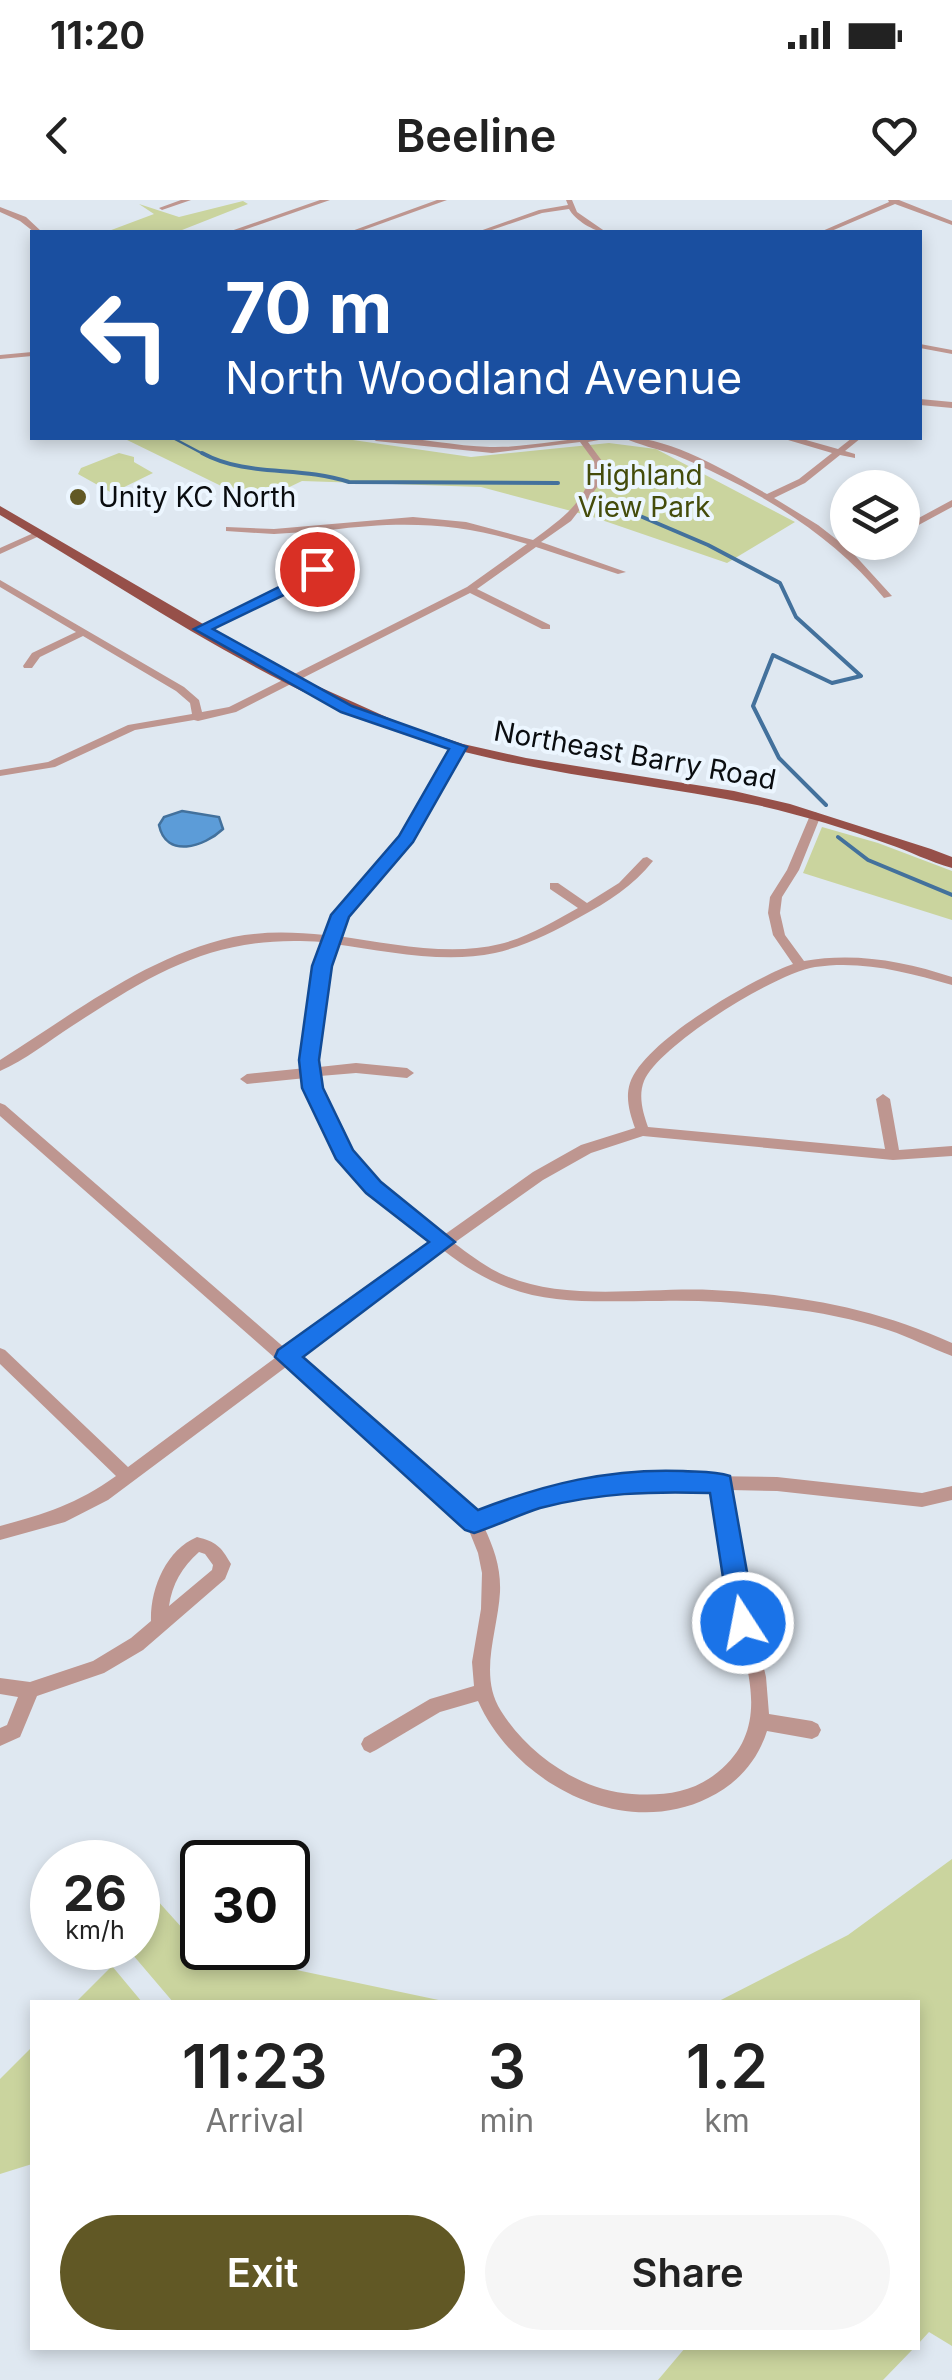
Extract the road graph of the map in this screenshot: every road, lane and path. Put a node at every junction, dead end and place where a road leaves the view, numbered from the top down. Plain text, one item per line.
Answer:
1 (188, 200) edge
2 (289, 200) edge
3 (327, 200) edge
4 (444, 200) edge
5 (894, 201) edge
6 (569, 204) edge
7 (307, 207) junction
8 (0, 208) edge
9 (162, 208) dead end
10 (949, 219) edge
11 (36, 230) edge
12 (238, 230) edge
13 (358, 230) edge
14 (486, 230) edge
15 (600, 230) edge
16 (829, 230) edge
17 (922, 340) edge
18 (952, 352) edge
19 (30, 354) edge
20 (0, 357) edge
21 (922, 402) edge
22 (952, 405) edge
23 (406, 440) edge
24 (567, 440) edge
25 (583, 440) edge
26 (635, 440) edge
27 (797, 440) edge
28 (855, 440) edge
29 (437, 442) edge
30 (839, 453) junction
31 (852, 456) dead end
32 (768, 498) junction
33 (952, 503) edge
34 (0, 510) edge
35 (939, 511) junction
36 (952, 516) edge
37 (920, 521) edge
38 (324, 526) junction
39 (229, 529) dead end
40 (41, 533) junction
41 (830, 536) edge
42 (537, 544) junction
43 (0, 551) edge
44 (856, 560) edge
45 (621, 572) dead end
46 (3, 588) edge
47 (470, 589) junction
48 (887, 596) dead end
49 (546, 627) dead end
50 (202, 629) junction
51 (84, 632) junction
52 (28, 666) dead end
53 (291, 680) junction
54 (198, 718) junction
55 (458, 747) junction
56 (0, 773) edge
57 (814, 815) junction
58 (647, 861) dead end
59 (952, 863) edge
60 (554, 886) dead end
61 (587, 909) junction
62 (329, 940) junction
63 (801, 966) junction
64 (952, 982) edge
65 (0, 1066) edge
66 (407, 1073) dead end
67 (310, 1074) junction
68 (247, 1078) dead end
69 (884, 1099) dead end
70 (0, 1108) edge
71 (643, 1131) junction
72 (952, 1152) edge
73 (893, 1155) junction
74 (444, 1242) junction
75 (952, 1350) edge
76 (0, 1354) edge
77 (287, 1357) junction
78 (126, 1475) junction
79 (721, 1483) junction
80 (952, 1493) edge
81 (474, 1522) junction
82 (0, 1533) edge
83 (160, 1621) dead end
84 (0, 1686) edge
85 (30, 1690) junction
86 (482, 1692) junction
87 (760, 1721) junction
88 (812, 1730) dead end
89 (0, 1738) edge
90 (370, 1744) dead end

1 - 9 street
2 - 7 street
3 - 7 street
4 - 13 street
5 - 10 street
5 - 16 street
6 - 14 street
6 - 15 street
7 - 12 street
8 - 11 street
17 - 18 street
19 - 20 street
21 - 22 street
23 - 29 street
24 - 29 street
25 - 42 street
26 - 32 street
27 - 30 street
28 - 30 street
30 - 31 street
30 - 32 street
32 - 41 street
33 - 35 street
34 - 40 main road, Northeast Barry Road
35 - 36 street
35 - 37 street
38 - 39 street
38 - 42 street
38 - 50 street
40 - 43 street
40 - 50 main road, Northeast Barry Road
42 - 45 street
42 - 47 street
44 - 48 street
46 - 51 street
47 - 49 street
47 - 53 street
50 - 53 main road, Northeast Barry Road
51 - 52 street
51 - 54 street
53 - 54 street
53 - 55 main road, Northeast Barry Road
54 - 56 street
55 - 57 main road, Northeast Barry Road
55 - 62 street
57 - 59 main road, Northeast Barry Road
57 - 63 street
58 - 61 street
60 - 61 street
61 - 62 street
62 - 65 street
62 - 67 street
63 - 64 street
63 - 71 street
66 - 67 street
67 - 68 street
67 - 74 street
69 - 73 street
70 - 77 street
71 - 73 street
71 - 74 street
72 - 73 street
74 - 75 street
74 - 77 street
76 - 78 street
77 - 78 street
77 - 81 street
78 - 82 street
79 - 80 street
79 - 81 street
79 - 87 street
81 - 86 street
83 - 85 street
84 - 85 street
85 - 89 street
86 - 87 street
86 - 90 street
87 - 88 street

